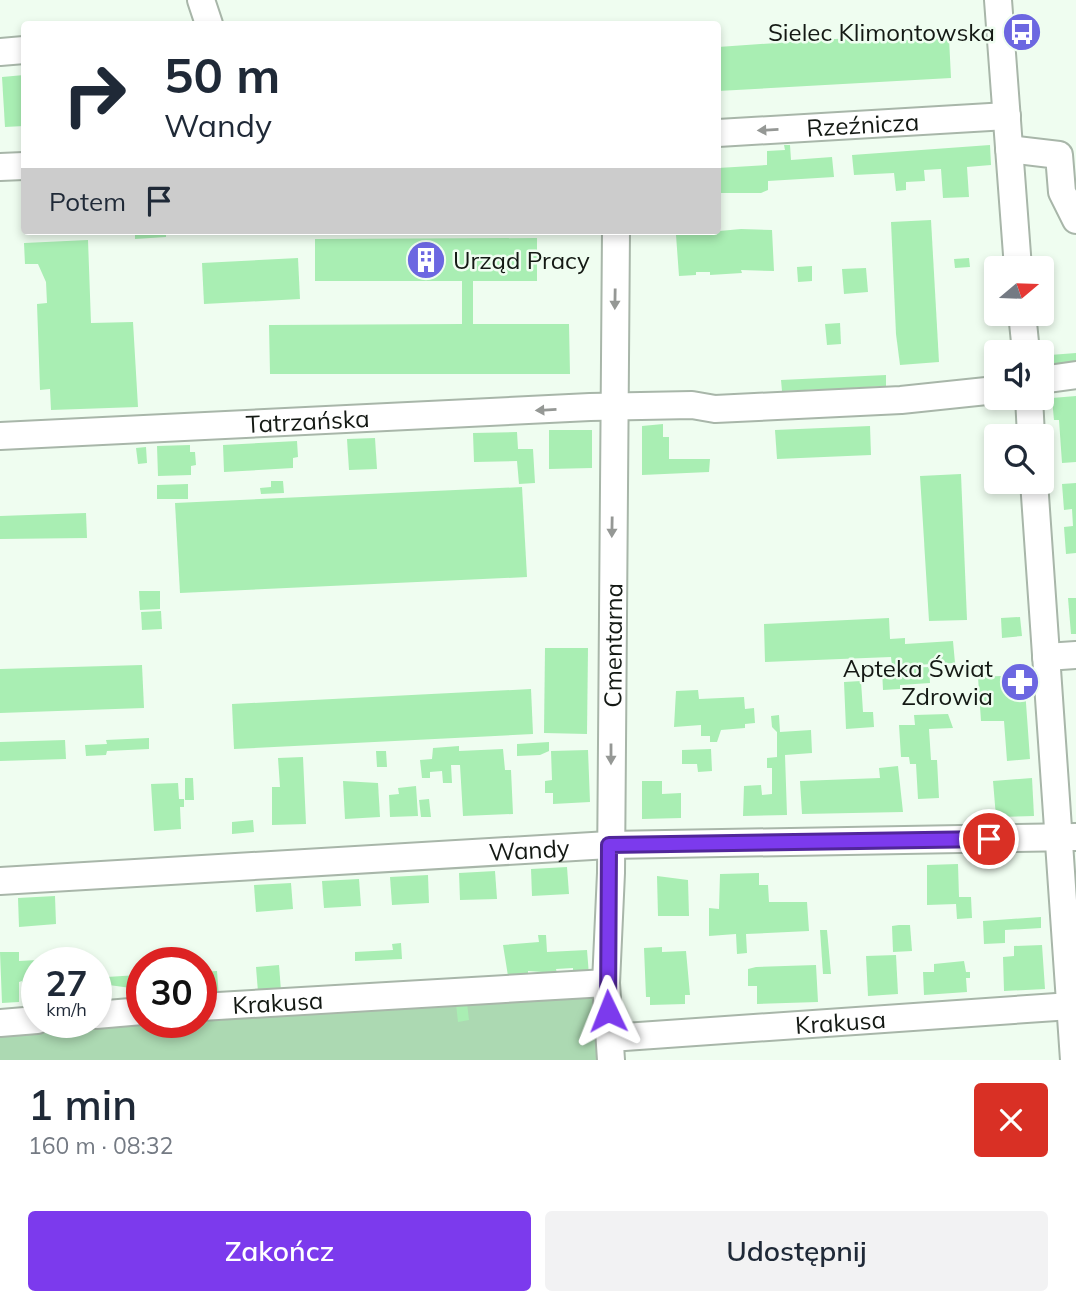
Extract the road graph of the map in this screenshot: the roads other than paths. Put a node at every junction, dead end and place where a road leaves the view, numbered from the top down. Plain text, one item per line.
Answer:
1 (201, 0) edge
2 (998, 0) edge
3 (208, 21) edge
4 (21, 50) edge
5 (0, 52) edge
6 (1007, 116) junction
7 (721, 133) edge
8 (1009, 149) junction
9 (1068, 157) edge
10 (21, 166) edge
11 (0, 167) edge
12 (1076, 220) edge
13 (616, 235) edge
14 (1017, 256) edge
15 (1076, 375) edge
16 (1054, 378) edge
17 (984, 391) edge
18 (614, 408) junction
19 (0, 436) edge
20 (1035, 494) edge
21 (1076, 654) edge
22 (1046, 657) junction
23 (1067, 837) edge
24 (609, 845) junction
25 (0, 881) edge
26 (607, 983) junction
27 (217, 1006) edge
28 (1071, 1006) junction
29 (21, 1021) edge
30 (0, 1023) edge
31 (610, 1049) edge
32 (1074, 1060) edge

1 - 3 street
2 - 6 street
4 - 5 street
6 -> 7 street, Rzeźnicza
6 - 8 street
8 - 9 street
8 - 14 street
9 - 12 street
10 - 11 street
13 -> 18 street, Cmentarna
15 - 16 street
17 - 18 street, Tatrzańska
18 -> 19 street, Tatrzańska
18 -> 24 street, Cmentarna
20 - 22 street
21 - 22 street
22 - 23 street
23 - 24 street, Wandy
23 - 28 street
24 - 25 street, Wandy
24 - 26 street, Cmentarna
26 - 27 street, Krakusa
26 - 31 street, Cmentarna
28 - 31 street, Krakusa
28 - 32 street
29 - 30 street

